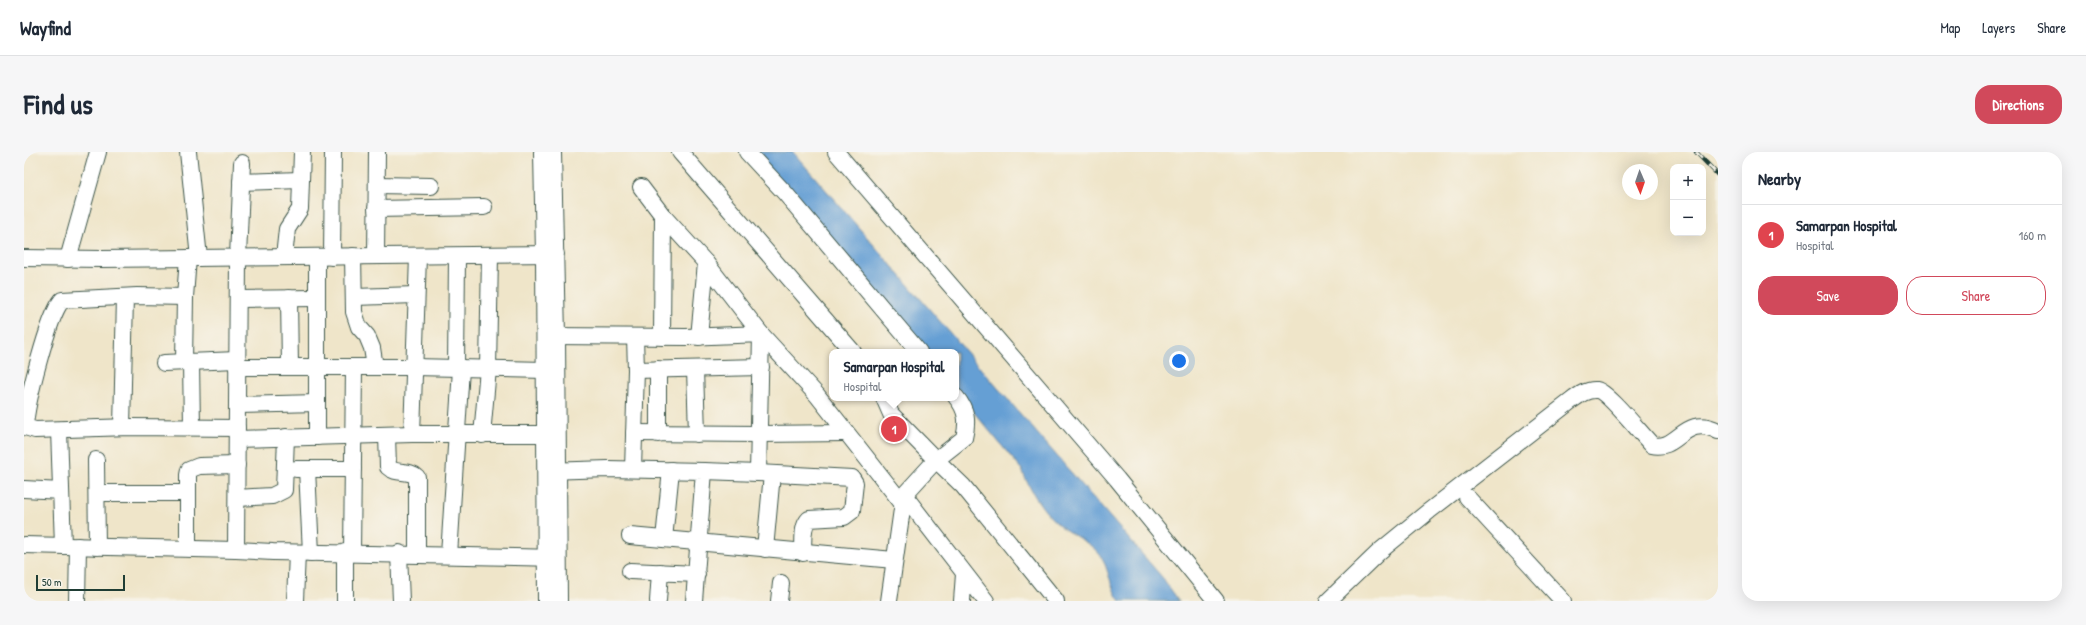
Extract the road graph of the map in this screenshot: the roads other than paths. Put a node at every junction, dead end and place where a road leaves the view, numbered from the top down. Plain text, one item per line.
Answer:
1 (98, 152) edge
2 (188, 152) edge
3 (302, 152) edge
4 (333, 152) edge
5 (378, 152) edge
6 (542, 152) edge
7 (553, 152) edge
8 (680, 152) edge
9 (746, 152) edge
10 (836, 152) edge
11 (242, 163) dead end
12 (300, 180) junction
13 (241, 182) junction
14 (377, 185) junction
15 (431, 186) dead end
16 (641, 187) dead end
17 (484, 207) dead end
18 (376, 209) junction
19 (664, 216) junction
20 (550, 254) junction
21 (490, 255) junction
22 (353, 256) junction
23 (376, 256) junction
24 (418, 256) junction
25 (457, 256) junction
26 (238, 257) junction
27 (284, 257) junction
28 (324, 257) junction
29 (24, 258) edge
30 (193, 258) junction
31 (68, 259) junction
32 (706, 262) junction
33 (416, 295) junction
34 (125, 297) junction
35 (185, 297) junction
36 (354, 297) junction
37 (238, 298) junction
38 (289, 298) junction
39 (317, 298) junction
40 (761, 334) junction
41 (551, 336) junction
42 (699, 336) junction
43 (635, 337) junction
44 (662, 337) junction
45 (850, 349) edge
46 (916, 349) edge
47 (188, 362) junction
48 (164, 363) dead end
49 (237, 363) junction
50 (290, 367) junction
51 (317, 367) junction
52 (354, 367) junction
53 (375, 367) junction
54 (761, 367) junction
55 (414, 368) junction
56 (458, 369) junction
57 (658, 369) junction
58 (695, 369) junction
59 (488, 370) junction
60 (545, 370) junction
61 (636, 370) junction
62 (885, 401) edge
63 (959, 401) edge
64 (317, 403) junction
65 (237, 405) junction
66 (192, 427) junction
67 (122, 428) junction
68 (59, 430) junction
69 (1718, 431) edge
70 (846, 432) junction
71 (237, 433) junction
72 (634, 433) junction
73 (412, 434) junction
74 (457, 434) junction
75 (482, 434) junction
76 (552, 434) junction
77 (658, 434) junction
78 (697, 434) junction
79 (760, 434) junction
80 (387, 435) junction
81 (352, 436) junction
82 (286, 437) junction
83 (317, 437) junction
84 (96, 460) dead end
85 (936, 460) junction
86 (237, 465) junction
87 (286, 469) junction
88 (307, 469) junction
89 (353, 469) junction
90 (632, 469) junction
91 (671, 470) junction
92 (551, 471) junction
93 (704, 471) junction
94 (765, 474) junction
95 (24, 490) edge
96 (61, 491) junction
97 (96, 493) junction
98 (188, 493) junction
99 (1466, 497) dead end
100 (237, 498) junction
101 (903, 499) junction
102 (630, 536) dead end
103 (664, 539) junction
104 (700, 542) junction
105 (24, 545) edge
106 (70, 546) junction
107 (97, 546) junction
108 (188, 548) junction
109 (765, 549) junction
110 (236, 550) junction
111 (349, 552) junction
112 (304, 553) junction
113 (399, 553) junction
114 (803, 553) junction
115 (417, 554) junction
116 (448, 555) junction
117 (552, 557) junction
118 (894, 560) junction
119 (630, 571) dead end
120 (660, 572) junction
121 (697, 574) junction
122 (964, 574) junction
123 (780, 583) dead end
124 (77, 601) edge
125 (295, 601) edge
126 (345, 601) edge
127 (401, 601) edge
128 (546, 601) edge
129 (559, 601) edge
130 (658, 601) edge
131 (694, 601) edge
132 (778, 601) edge
133 (889, 601) edge
134 (962, 601) edge
135 (986, 601) edge
136 (1056, 601) edge
137 (1216, 601) edge
138 (1328, 601) edge
139 (1563, 601) edge

1 - 31 street
2 - 30 street
3 - 12 street
4 - 28 street
5 - 14 street
6 - 20 street
7 - 20 street
8 - 45 street
9 - 46 street
10 - 137 street
11 - 13 street
12 - 13 street
12 - 27 street
13 - 26 street
14 - 15 street
14 - 18 street
16 - 19 street
17 - 18 street
18 - 23 street
19 - 32 street
19 - 44 street
20 - 21 street
20 - 41 street
21 - 25 street
21 - 59 street
22 - 23 street
22 - 28 street
22 - 36 street
23 - 24 street
24 - 25 street
24 - 33 street
25 - 56 street
26 - 27 street
26 - 30 street
26 - 37 street
27 - 28 street
28 - 39 street
29 - 31 street
30 - 31 street
30 - 35 street
32 - 40 street
32 - 42 street
33 - 36 street
33 - 55 street
34 - 35 street
34 - 67 street
34 - 68 street
35 - 47 street
36 - 53 street
37 - 38 street
37 - 49 street
38 - 39 street
38 - 50 street
39 - 51 street
40 - 42 street
40 - 54 street
40 - 70 street
41 - 43 street
41 - 60 street
41 - 76 street
42 - 44 street
43 - 44 street
43 - 61 street
47 - 48 street
47 - 49 street
47 - 66 street
49 - 50 street
49 - 65 street
50 - 51 street
51 - 52 street
51 - 64 street
52 - 53 street
52 - 81 street
53 - 55 street
54 - 58 street
54 - 79 street
55 - 56 street
55 - 73 street
56 - 59 street
56 - 74 street
57 - 58 street
57 - 61 street
57 - 77 street
58 - 78 street
59 - 60 street
59 - 75 street
60 - 76 street
61 - 72 street
62 - 85 street
63 - 85 street
64 - 65 street
64 - 83 street
65 - 71 street
66 - 67 street
66 - 71 street
67 - 68 street
68 - 96 street
69 - 138 street
70 - 79 street
70 - 101 street
71 - 82 street
71 - 86 street
72 - 77 street
72 - 90 street
73 - 74 street
73 - 80 street
74 - 75 street
74 - 116 street
75 - 76 street
76 - 92 street
77 - 78 street
78 - 79 street
79 - 94 street
80 - 81 street
80 - 115 street
81 - 83 street
81 - 89 street
82 - 83 street
82 - 87 street
84 - 97 street
85 - 101 street
85 - 136 street
86 - 98 street
86 - 100 street
87 - 88 street
87 - 100 street
88 - 89 street
88 - 112 street
89 - 111 street
90 - 91 street
90 - 92 street
91 - 93 street
91 - 103 street
92 - 117 street
93 - 94 street
93 - 104 street
94 - 109 street
94 - 114 street
95 - 96 street
96 - 106 street
97 - 98 street
97 - 107 street
98 - 108 street
99 - 139 street
100 - 110 street
101 - 118 street
101 - 122 street
102 - 103 street
103 - 104 street
104 - 109 street
104 - 121 street
105 - 106 street
106 - 107 street
106 - 124 street
107 - 108 street
108 - 110 street
109 - 114 street
110 - 112 street
111 - 112 street
111 - 113 street
111 - 126 street
112 - 125 street
113 - 115 street
113 - 127 street
114 - 118 street
115 - 116 street
116 - 117 street
117 - 128 street
117 - 129 street
118 - 133 street
119 - 120 street
120 - 121 street
120 - 130 street
121 - 131 street
122 - 134 street
122 - 135 street
123 - 132 street

